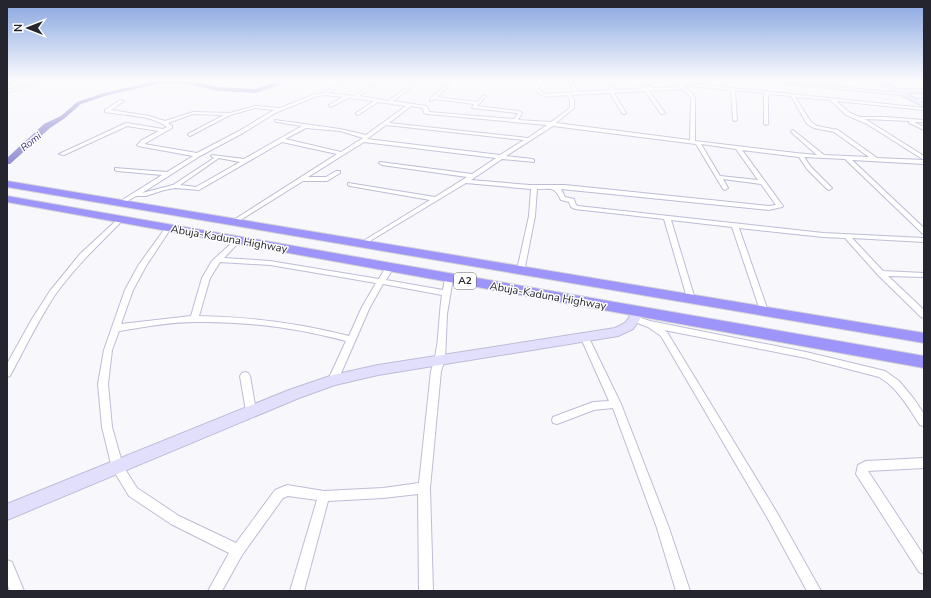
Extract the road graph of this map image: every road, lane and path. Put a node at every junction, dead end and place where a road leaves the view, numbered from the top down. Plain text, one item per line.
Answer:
1 (110, 109) edge
2 (249, 109) edge
3 (280, 109) edge
4 (365, 109) edge
5 (405, 109) edge
6 (426, 109) edge
7 (486, 109) edge
8 (571, 109) edge
9 (621, 109) edge
10 (660, 109) edge
11 (693, 109) edge
12 (734, 109) edge
13 (766, 109) edge
14 (800, 109) edge
15 (842, 109) edge
16 (624, 113) dead end
17 (663, 113) dead end
18 (230, 114) junction
19 (358, 114) dead end
20 (859, 118) junction
21 (735, 120) dead end
22 (907, 120) junction
23 (277, 121) dead end
24 (516, 121) junction
25 (924, 121) edge
26 (165, 123) junction
27 (386, 124) junction
28 (552, 124) junction
29 (766, 124) dead end
30 (308, 125) junction
31 (924, 129) edge
32 (163, 130) junction
33 (793, 131) dead end
34 (190, 135) dead end
35 (365, 138) junction
36 (528, 139) junction
37 (281, 140) junction
38 (694, 141) junction
39 (739, 148) junction
40 (340, 153) junction
41 (62, 154) dead end
42 (199, 154) junction
43 (800, 155) junction
44 (218, 157) junction
45 (501, 157) junction
46 (823, 157) junction
47 (847, 158) junction
48 (924, 158) edge
49 (876, 160) junction
50 (244, 161) junction
51 (532, 161) dead end
52 (924, 162) edge
53 (382, 163) dead end
54 (117, 169) dead end
55 (338, 172) dead end
56 (169, 174) junction
57 (473, 176) junction
58 (718, 177) junction
59 (302, 178) junction
60 (465, 181) junction
61 (763, 182) junction
62 (7, 184) edge
63 (350, 184) dead end
64 (175, 186) junction
65 (534, 187) junction
66 (554, 187) junction
67 (725, 188) dead end
68 (829, 188) dead end
69 (135, 195) junction
70 (7, 199) edge
71 (436, 199) junction
72 (121, 203) junction
73 (121, 219) junction
74 (667, 219) junction
75 (234, 222) junction
76 (735, 227) junction
77 (168, 228) junction
78 (924, 232) edge
79 (848, 238) junction
80 (238, 240) junction
81 (924, 240) edge
82 (363, 243) junction
83 (218, 260) junction
84 (390, 267) junction
85 (521, 270) junction
86 (881, 273) junction
87 (924, 275) edge
88 (449, 278) junction
89 (381, 282) junction
90 (447, 293) junction
91 (691, 299) junction
92 (764, 311) junction
93 (924, 315) edge
94 (637, 316) junction
95 (194, 319) junction
96 (649, 324) junction
97 (116, 328) junction
98 (584, 336) junction
99 (924, 338) edge
100 (352, 340) junction
101 (440, 359) junction
102 (924, 362) edge
103 (7, 373) edge
104 (245, 376) dead end
105 (334, 380) junction
106 (616, 404) junction
107 (251, 412) junction
108 (557, 420) dead end
109 (924, 422) edge
110 (924, 463) edge
111 (118, 468) junction
112 (424, 488) junction
113 (324, 496) junction
114 (7, 512) edge
115 (238, 551) junction
116 (7, 567) edge
117 (924, 567) edge
118 (17, 591) edge
119 (215, 591) edge
120 (297, 591) edge
121 (426, 591) edge
122 (684, 591) edge
123 (814, 591) edge

1 - 26 street
2 - 18 street
3 - 42 street
4 - 19 street
5 - 27 street
6 - 24 street
7 - 24 street
8 - 28 street
9 - 16 street
10 - 17 street
11 - 38 street
12 - 21 street
13 - 29 street
14 - 49 street
15 - 20 street
18 - 26 street
18 - 34 street
20 - 22 street
20 - 48 street
22 - 25 street
22 - 31 street
23 - 30 street
24 - 28 street
26 - 32 street
27 - 35 street
27 - 36 street
28 - 36 street
28 - 38 street
30 - 35 street
30 - 37 street
32 - 41 street
32 - 42 street
33 - 46 street
35 - 40 street
35 - 45 street
36 - 45 street
37 - 40 street
37 - 50 street
38 - 39 street
38 - 58 street
39 - 43 street
39 - 61 street
40 - 59 street
42 - 44 street
42 - 56 street
43 - 46 street
43 - 68 street
44 - 50 street
44 - 64 street
45 - 51 street
45 - 57 street
46 - 47 street
47 - 49 street
47 - 78 street
49 - 52 street
50 - 64 street
53 - 57 street
54 - 56 street
55 - 59 street
56 - 69 street
57 - 60 street
58 - 61 street
58 - 67 street
59 - 75 street
60 - 65 street
60 - 71 street
61 - 66 street
62 - 72 highway, Abuja-Kaduna Highway / A2
63 - 71 street
64 - 69 street
65 - 66 street
65 - 85 street
66 - 74 street
69 - 72 street
70 - 73 highway, Abuja-Kaduna Highway / A2
71 - 82 street
72 - 75 highway, Abuja-Kaduna Highway / A2
73 - 77 highway, Abuja-Kaduna Highway / A2
73 - 103 street
74 - 76 street
74 - 91 street
75 - 82 highway, Abuja-Kaduna Highway / A2
76 - 79 street
76 - 92 street
77 - 80 highway, Abuja-Kaduna Highway / A2
77 - 97 street
79 - 81 street
79 - 86 street
80 - 83 street
80 - 84 highway, Abuja-Kaduna Highway / A2
82 - 85 highway, Abuja-Kaduna Highway / A2
83 - 89 street
83 - 95 street
84 - 88 highway, Abuja-Kaduna Highway / A2
84 - 89 street
85 - 91 highway, Abuja-Kaduna Highway / A2
86 - 87 street
86 - 93 street
88 - 90 street
88 - 94 highway, Abuja-Kaduna Highway / A2
89 - 90 street
89 - 100 street
90 - 101 street
91 - 92 highway, Abuja-Kaduna Highway / A2
92 - 99 highway, Abuja-Kaduna Highway / A2
94 - 96 street
94 - 98 street
94 - 102 highway, Abuja-Kaduna Highway / A2
95 - 97 street
95 - 100 street
96 - 109 street
96 - 123 street
97 - 111 street
98 - 101 street
98 - 106 street
100 - 105 street
101 - 105 street
101 - 112 street
104 - 107 street
105 - 107 street
106 - 108 street
106 - 122 street
107 - 111 street
110 - 117 street
111 - 114 street
111 - 115 street
112 - 113 street
112 - 121 street
113 - 115 street
113 - 120 street
115 - 119 street
116 - 118 street

